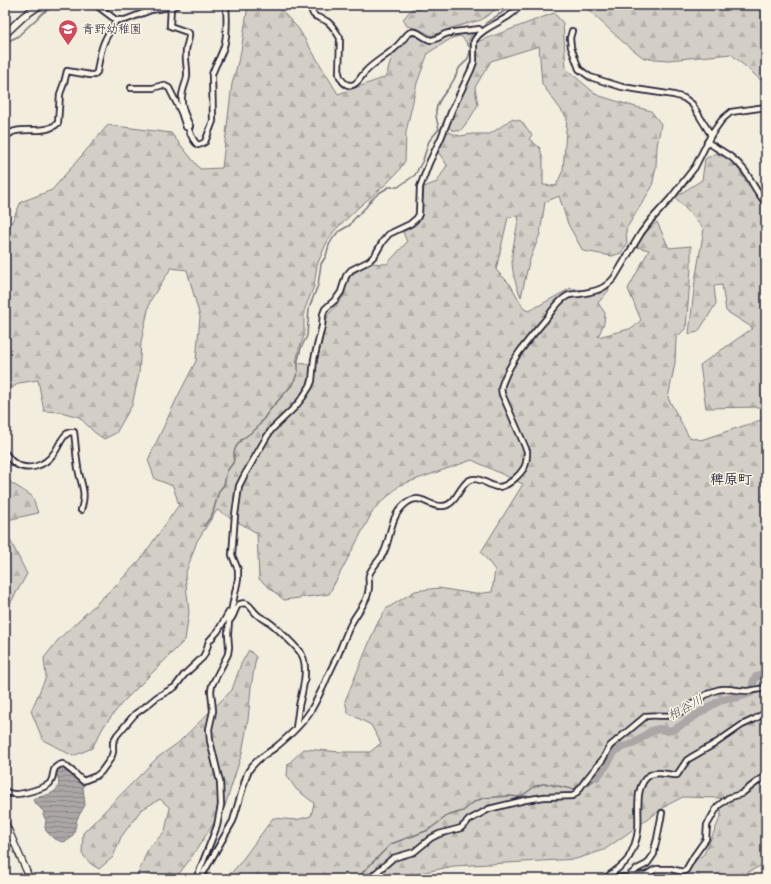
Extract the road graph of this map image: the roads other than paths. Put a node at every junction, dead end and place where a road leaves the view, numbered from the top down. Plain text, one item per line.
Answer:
1 (40, 5) edge
2 (96, 5) edge
3 (177, 5) edge
4 (226, 5) edge
5 (311, 5) edge
6 (520, 5) edge
7 (171, 7) junction
8 (116, 20) junction
9 (572, 31) dead end
10 (482, 32) junction
11 (5, 34) edge
12 (131, 88) dead end
13 (766, 106) edge
14 (188, 127) junction
15 (711, 135) junction
16 (5, 137) edge
17 (707, 142) junction
18 (766, 203) edge
19 (5, 453) edge
20 (81, 510) dead end
21 (231, 609) junction
22 (229, 621) junction
23 (766, 688) edge
24 (766, 712) edge
25 (296, 728) junction
26 (766, 775) edge
27 (5, 791) edge
28 (662, 813) dead end
29 (5, 822) edge
30 (628, 878) edge
31 (30, 879) edge
32 (197, 879) edge
33 (200, 879) edge
34 (369, 879) edge
35 (604, 879) edge
36 (612, 879) edge

1 - 11 main road
2 - 8 street
3 - 7 street
4 - 14 street
5 - 10 street
6 - 10 street
7 - 8 street
7 - 14 street
8 - 16 street
9 - 15 street
10 - 21 street
12 - 14 street
13 - 15 street
15 - 17 street
17 - 18 street
17 - 25 street
19 - 20 street
21 - 22 street
21 - 27 street
22 - 25 street
22 - 32 street
23 - 34 street
24 - 35 street
25 - 33 street
26 - 30 street
28 - 30 street
29 - 31 street
30 - 36 street

